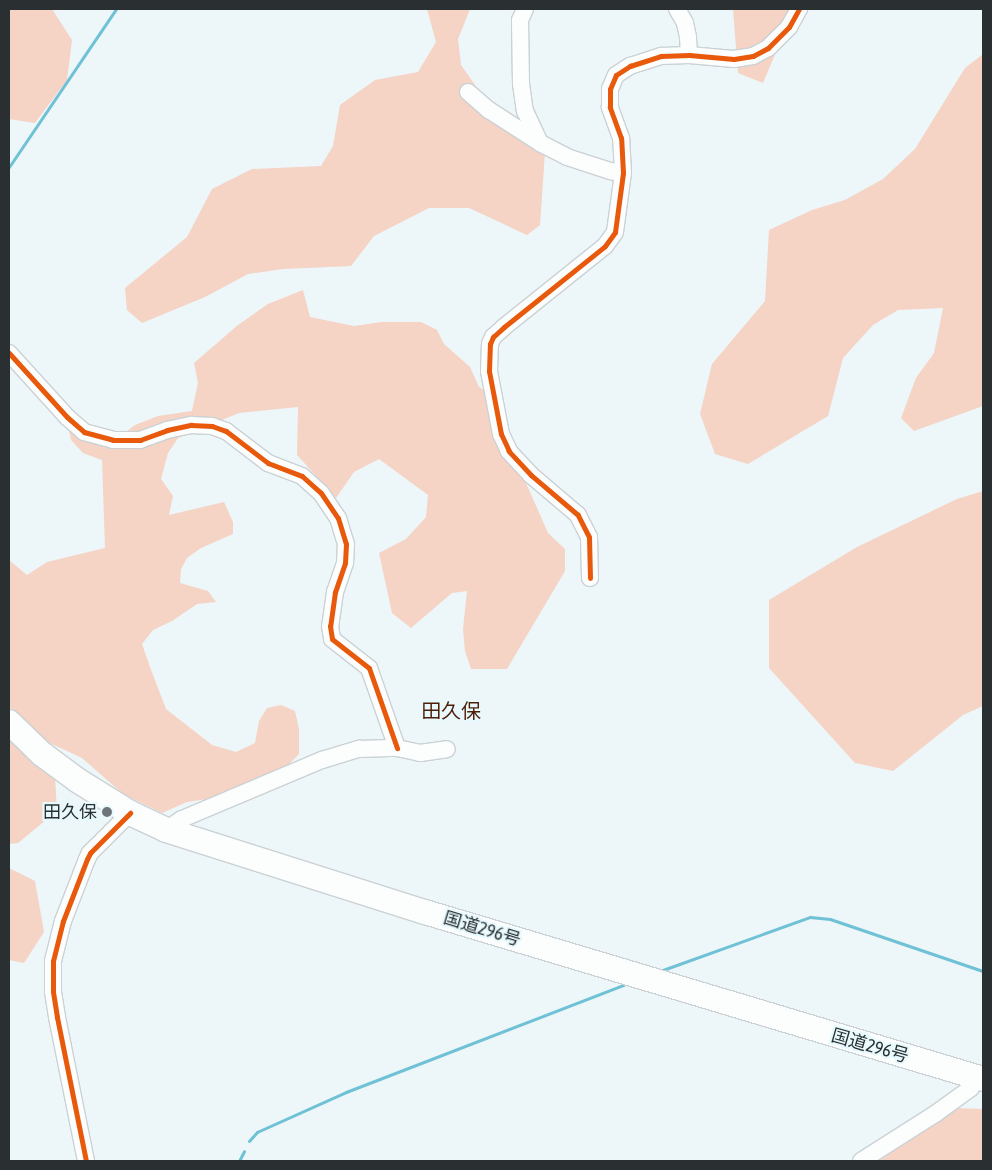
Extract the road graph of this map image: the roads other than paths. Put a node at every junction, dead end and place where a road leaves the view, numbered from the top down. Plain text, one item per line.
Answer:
1 (524, 9) edge
2 (677, 9) edge
3 (799, 9) edge
4 (688, 55) junction
5 (468, 92) dead end
6 (540, 143) junction
7 (624, 173) junction
8 (9, 353) edge
9 (590, 578) dead end
10 (9, 722) edge
11 (397, 748) junction
12 (447, 749) dead end
13 (130, 813) junction
14 (166, 830) junction
15 (979, 1078) edge
16 (86, 1161) edge
17 (861, 1161) edge

1 - 6 street
2 - 4 street
3 - 4 street
4 - 7 street
5 - 6 street
6 - 7 street
7 - 9 street
8 - 11 street
10 - 13 highway, 国道296号
11 - 12 street
11 - 14 street
13 - 14 highway, 国道296号
13 - 16 street
14 - 15 highway, 国道296号
15 - 17 street

